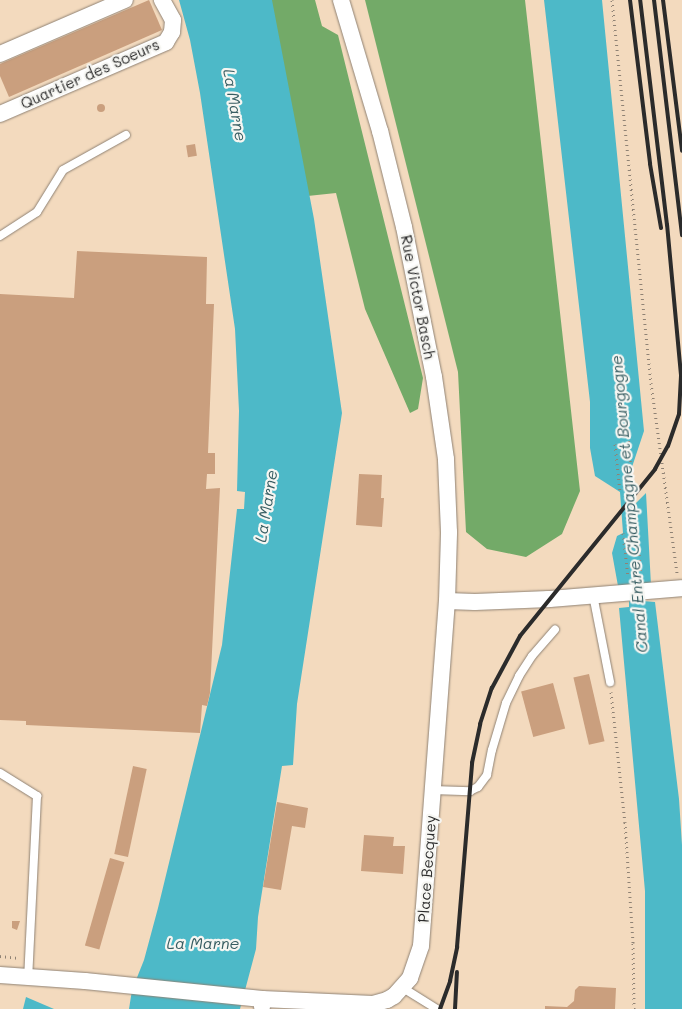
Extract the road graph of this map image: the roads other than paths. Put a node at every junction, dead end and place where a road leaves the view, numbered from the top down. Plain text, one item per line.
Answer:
1 (124, 0) edge
2 (162, 0) edge
3 (341, 0) edge
4 (0, 54) edge
5 (0, 114) edge
6 (126, 135) dead end
7 (0, 236) edge
8 (681, 588) edge
9 (593, 595) junction
10 (447, 601) junction
11 (555, 630) dead end
12 (610, 682) road end
13 (0, 773) edge
14 (432, 790) junction
15 (0, 975) edge
16 (28, 976) junction
17 (403, 988) junction
18 (304, 1005) edge
19 (437, 1009) edge

1 - 4 street
2 - 5 street, Quartier des Soeurs
3 - 10 street, Rue Victor Basch
6 - 7 lane
8 - 9 street
9 - 10 street
9 - 12 lane
10 - 14 street, Place Becquey
11 - 14 lane
13 - 16 lane
14 - 17 street, Place Becquey
15 - 16 street, Place Becquey
16 - 18 street, Place Becquey
17 - 18 street, Place Becquey
17 - 19 lane

